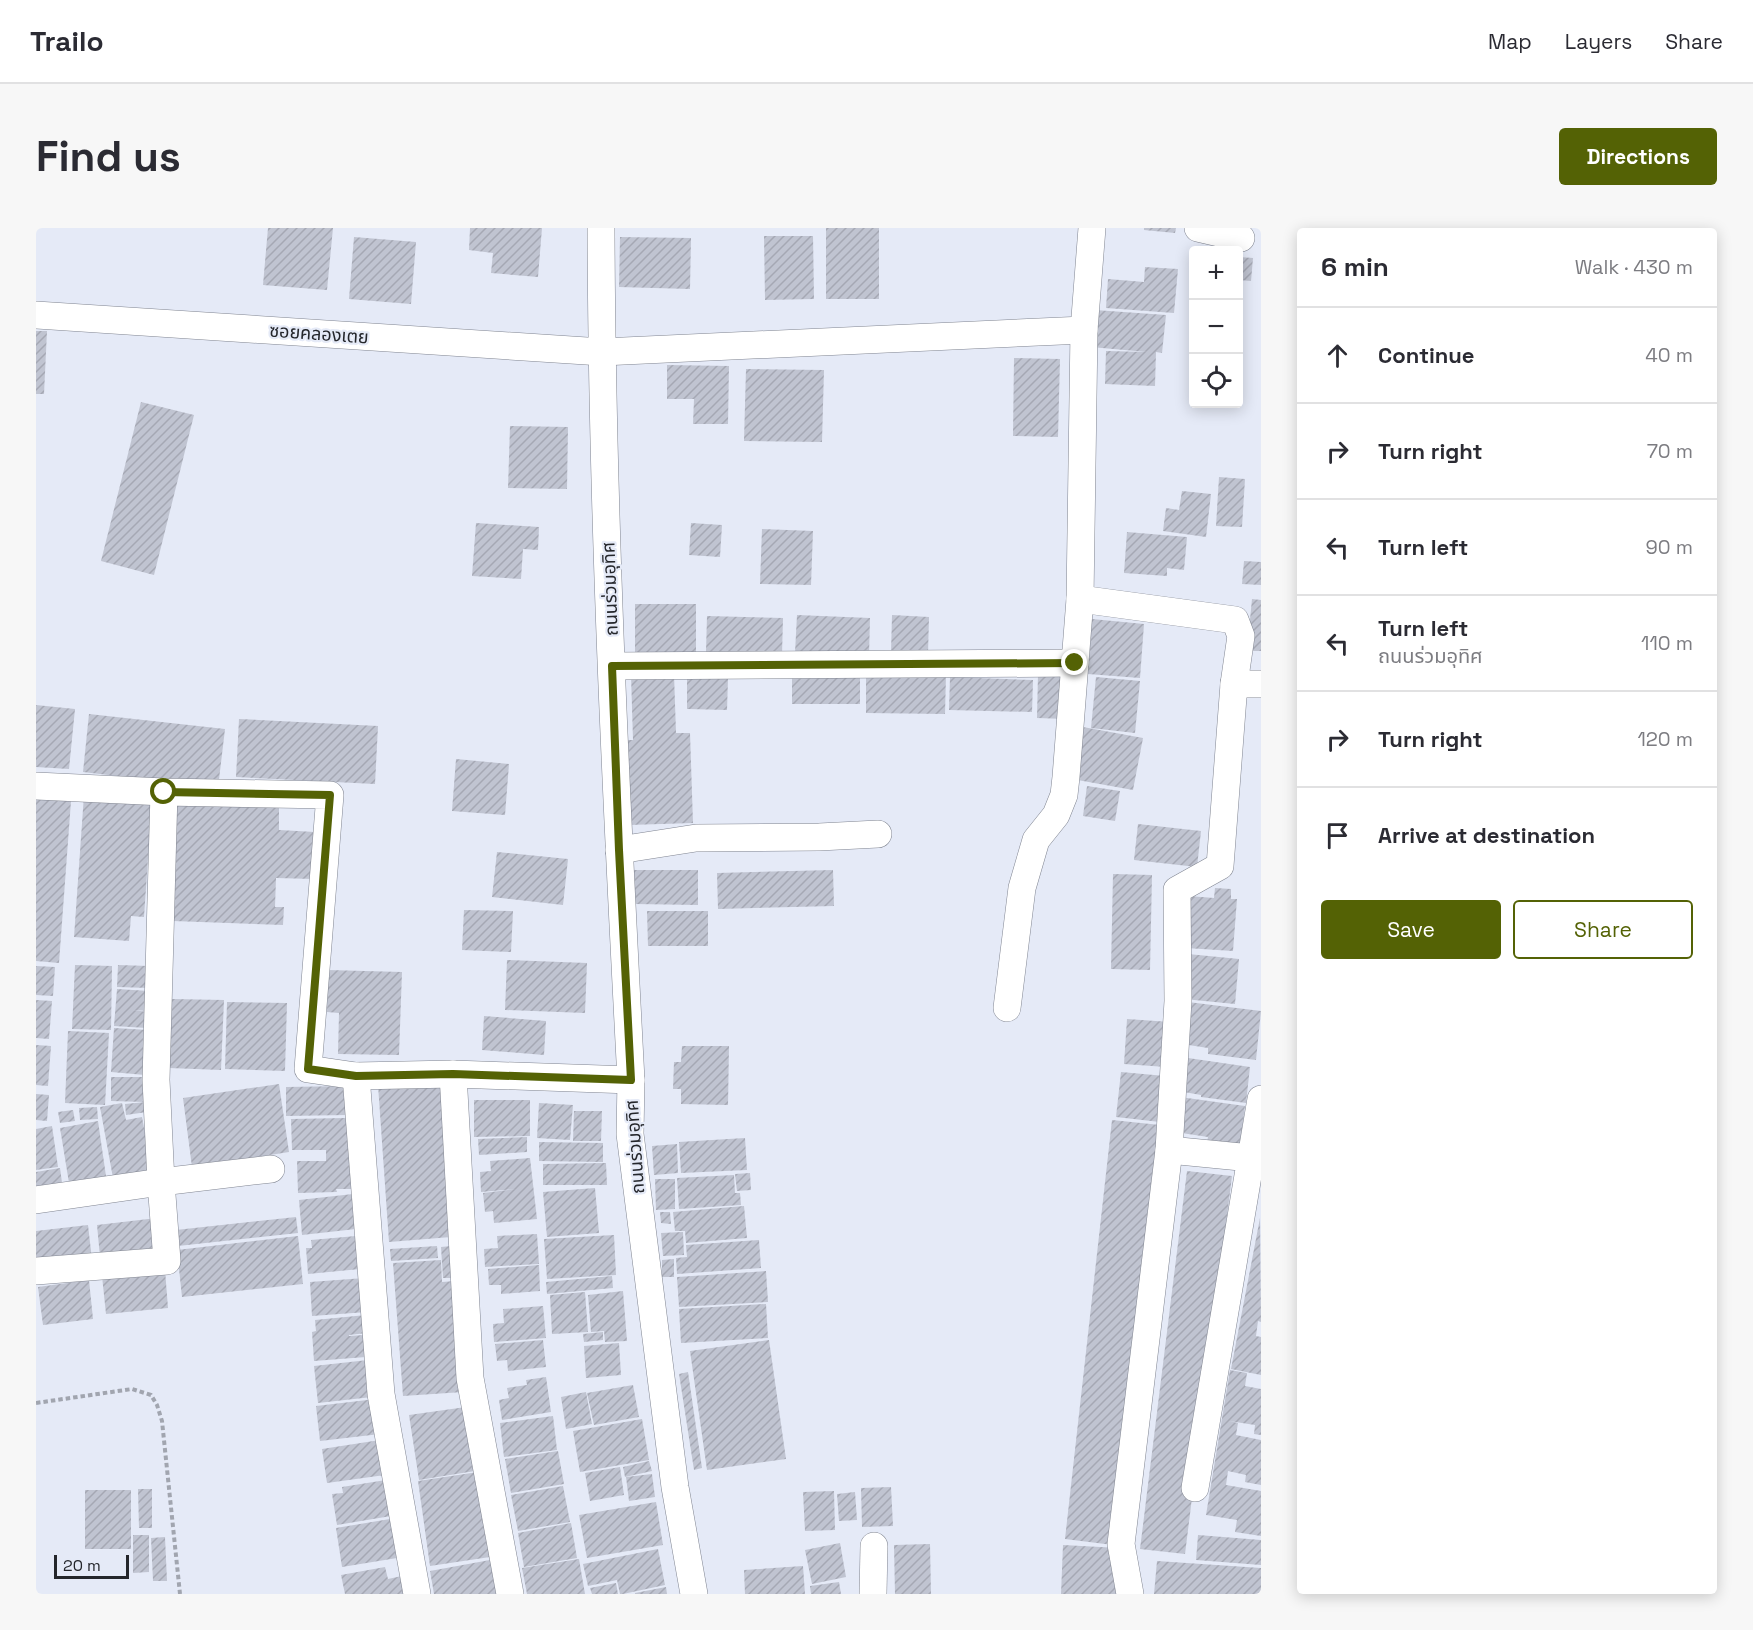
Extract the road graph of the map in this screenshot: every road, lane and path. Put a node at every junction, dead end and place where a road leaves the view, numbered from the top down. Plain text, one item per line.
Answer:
1 (601, 228) edge
2 (1092, 228) edge
3 (1198, 228) edge
4 (1241, 238) dead end
5 (36, 315) edge
6 (1084, 330) junction
7 (602, 352) junction
8 (1080, 599) junction
9 (1075, 663) junction
10 (612, 666) junction
11 (1234, 684) junction
12 (1261, 684) edge
13 (36, 786) edge
14 (164, 792) junction
15 (878, 834) dead end
16 (619, 850) junction
17 (1007, 1008) dead end
18 (453, 1074) junction
19 (356, 1076) junction
20 (631, 1080) junction
21 (1261, 1099) edge
22 (1169, 1150) junction
23 (1251, 1158) junction
24 (271, 1169) dead end
25 (161, 1182) junction
26 (36, 1200) edge
27 (36, 1271) edge
28 (36, 1403) edge
29 (1195, 1488) dead end
30 (874, 1546) dead end
31 (180, 1594) edge
32 (417, 1594) edge
33 (510, 1594) edge
34 (694, 1594) edge
35 (873, 1594) edge
36 (1130, 1594) edge

1 - 7 street, ถนนร่วมอุทิศ
2 - 6 street
3 - 4 street
5 - 7 street, ซอยคลองเตย
6 - 7 street, ซอยคลองเตย
6 - 8 street
7 - 10 street, ถนนร่วมอุทิศ
8 - 9 street
8 - 11 street
9 - 10 street
9 - 17 street
10 - 16 street, ถนนร่วมอุทิศ
11 - 12 street
11 - 22 street
13 - 14 street
14 - 19 street
14 - 25 street
15 - 16 street
16 - 20 street, ถนนร่วมอุทิศ
18 - 19 street
18 - 20 street
18 - 33 street
19 - 32 street
20 - 34 street, ถนนร่วมอุทิศ
21 - 23 street
22 - 23 street
22 - 36 street
23 - 29 street
24 - 25 street
25 - 26 street
25 - 27 street
28 - 31 path
30 - 35 street

